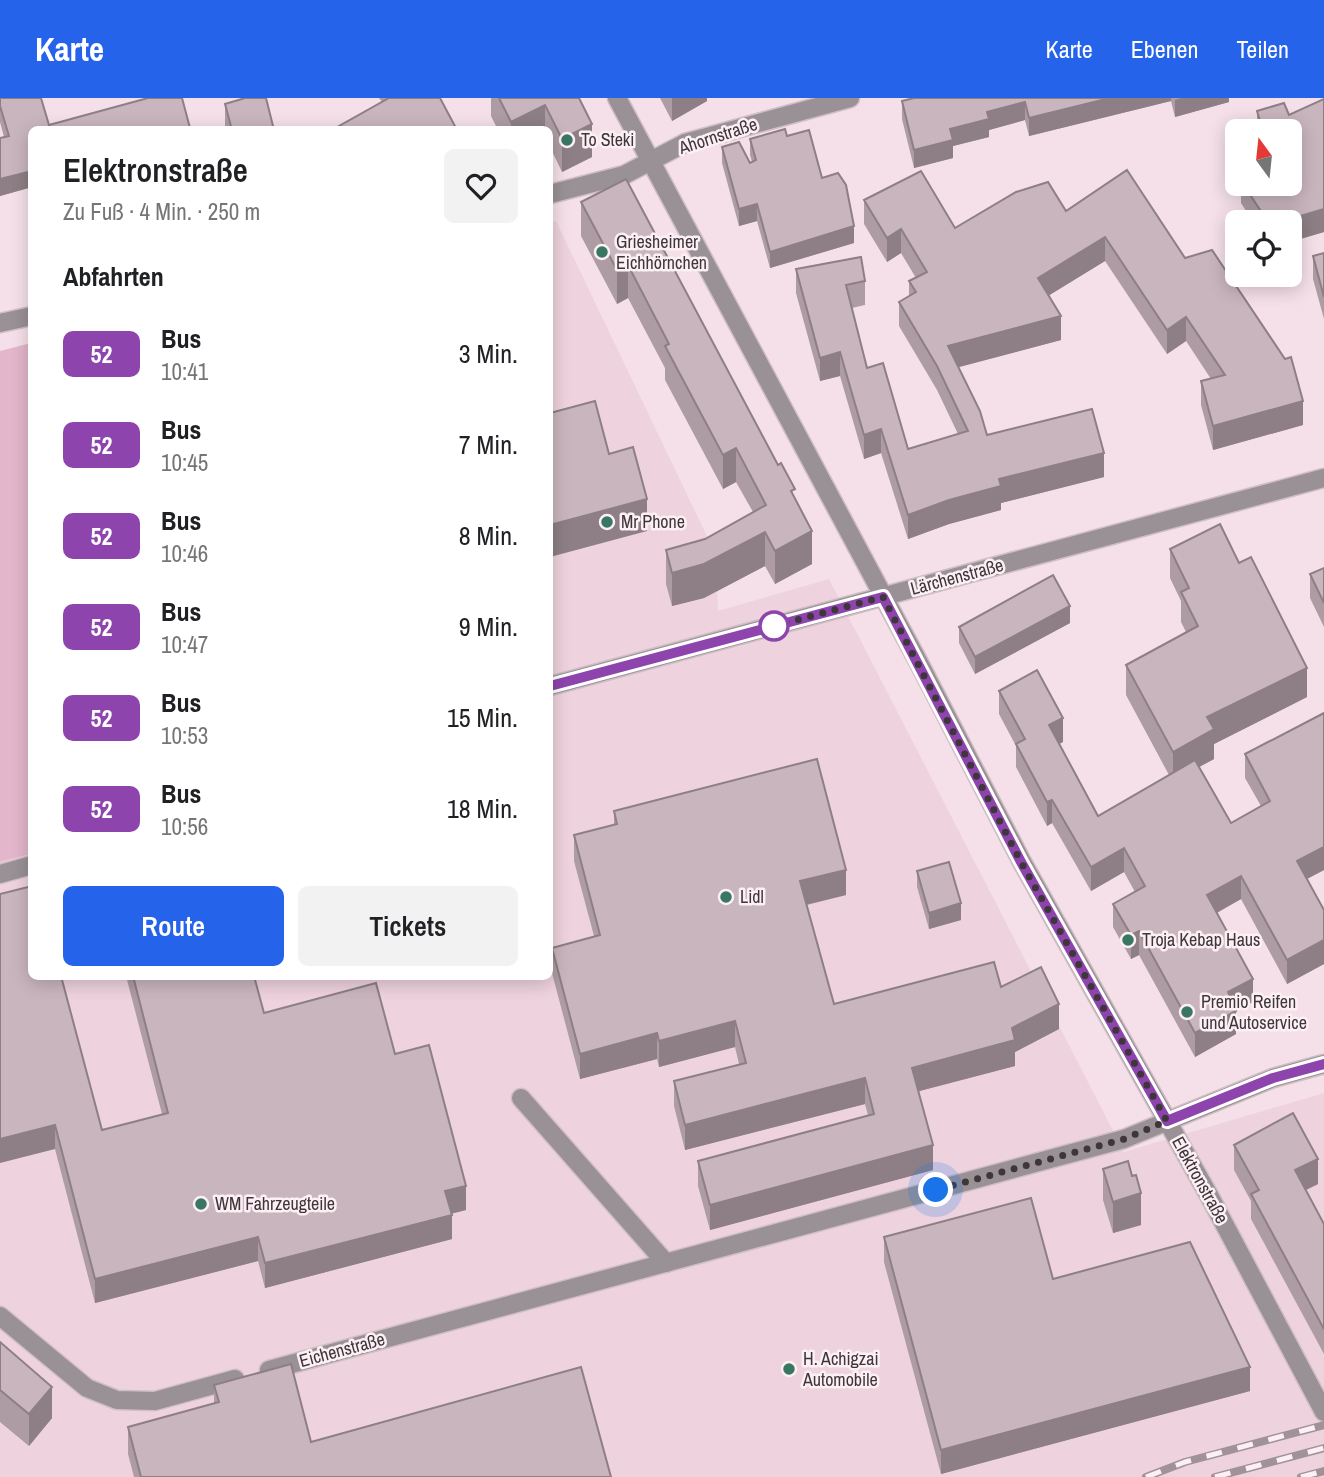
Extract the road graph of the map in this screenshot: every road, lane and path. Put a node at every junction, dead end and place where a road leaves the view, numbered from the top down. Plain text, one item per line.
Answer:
1 (617, 98) edge
2 (850, 98) edge
3 (651, 162) junction
4 (553, 193) edge
5 (28, 317) edge
6 (0, 323) edge
7 (1324, 478) edge
8 (883, 597) junction
9 (553, 685) edge
10 (28, 866) edge
11 (0, 874) edge
12 (1324, 1064) edge
13 (522, 1098) dead end
14 (1167, 1121) junction
15 (666, 1263) junction
16 (0, 1316) edge
17 (1324, 1412) edge

1 - 3 street, Elektronstraße
2 - 3 street, Ahornstraße
3 - 4 street, Ahornstraße
3 - 8 street, Elektronstraße
5 - 6 street
7 - 8 street, Lärchenstraße
8 - 9 street, Lärchenstraße
8 - 14 street, Elektronstraße
10 - 11 street
12 - 14 street, Eichenstraße
13 - 15 street
14 - 15 street, Eichenstraße
14 - 17 street, Elektronstraße
15 - 16 street, Eichenstraße

